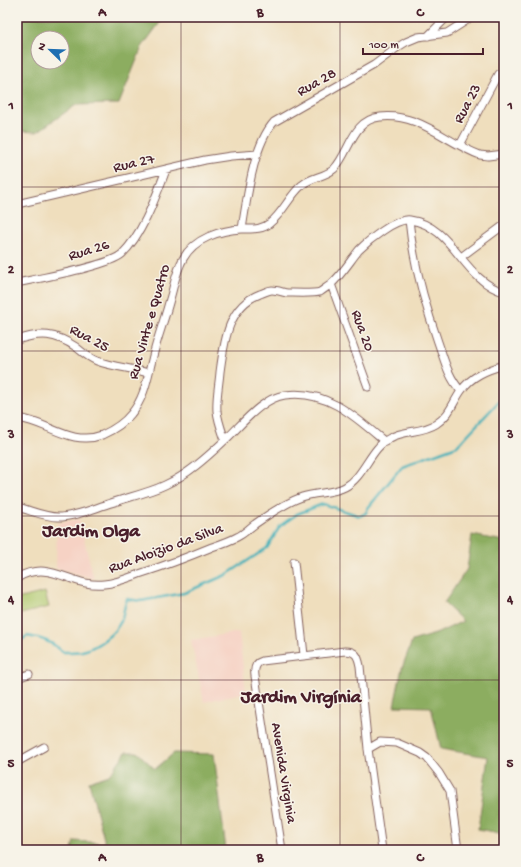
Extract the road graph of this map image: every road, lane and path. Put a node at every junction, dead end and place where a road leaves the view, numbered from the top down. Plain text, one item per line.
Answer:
1 (447, 17) edge
2 (472, 17) edge
3 (428, 36) junction
4 (498, 74) dead end
5 (460, 145) junction
6 (258, 154) junction
7 (504, 154) edge
8 (166, 170) junction
9 (17, 204) edge
10 (409, 220) junction
11 (504, 225) edge
12 (242, 229) junction
13 (461, 257) junction
14 (17, 283) edge
15 (331, 284) junction
16 (504, 292) edge
17 (17, 340) edge
18 (504, 365) edge
19 (148, 373) junction
20 (368, 387) dead end
21 (461, 391) junction
22 (17, 418) edge
23 (225, 440) junction
24 (385, 442) junction
25 (17, 507) edge
26 (294, 562) dead end
27 (17, 578) edge
28 (304, 655) junction
29 (29, 674) dead end
30 (17, 678) edge
31 (44, 747) dead end
32 (368, 749) junction
33 (17, 762) edge
34 (282, 850) edge
35 (382, 850) edge
36 (458, 850) edge

1 - 3 street
2 - 3 street, Rua 28
3 - 6 street, Rua 28
4 - 5 street, Rua 23
5 - 7 street, Rua Vinte e Quatro
5 - 12 street, Rua Vinte e Quatro
6 - 8 street, Rua 27
6 - 12 street, Rua 28
8 - 9 street, Rua 27
8 - 14 street, Rua 26
10 - 13 street
10 - 15 street
10 - 21 street
11 - 13 street
12 - 19 street, Rua Vinte e Quatro
13 - 16 street
15 - 20 street, Rua 20
15 - 23 street
17 - 19 street, Rua 25
18 - 21 street, Rua Aloizio da Silva
19 - 22 street, Rua Vinte e Quatro
21 - 24 street, Rua Aloizio da Silva
23 - 24 street
23 - 25 street
24 - 27 street, Rua Aloizio da Silva
26 - 28 street
28 - 32 street
28 - 34 street, Avenida Virginia
29 - 30 street
31 - 33 street
32 - 35 street
32 - 36 street

